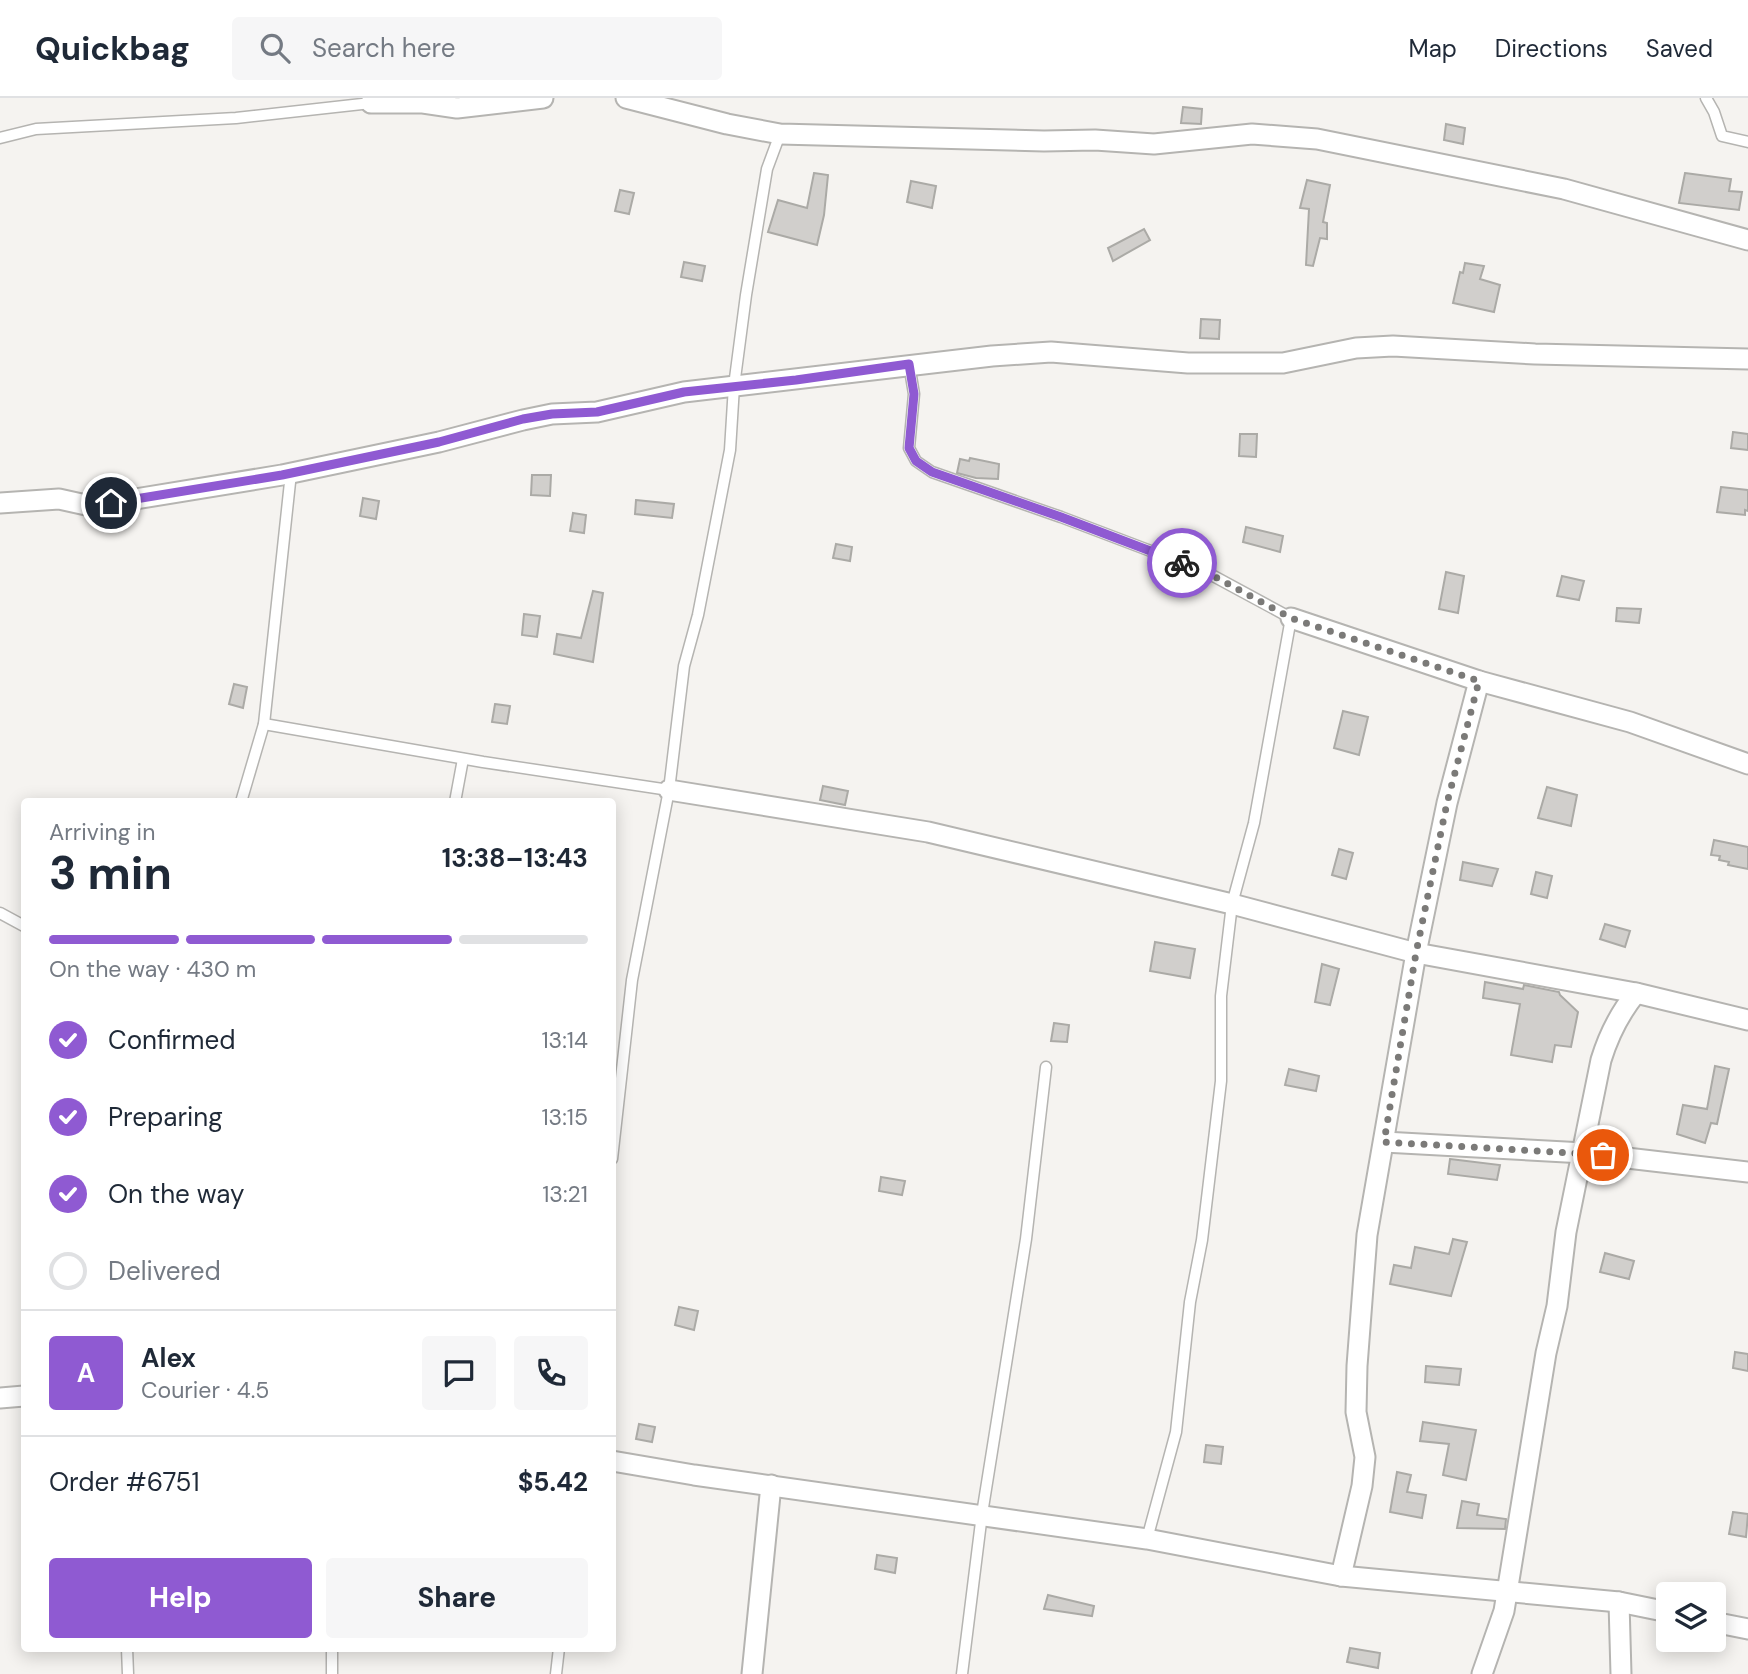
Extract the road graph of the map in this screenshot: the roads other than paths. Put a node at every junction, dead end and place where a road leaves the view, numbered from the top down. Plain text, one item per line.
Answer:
1 (543, 98) edge
2 (626, 98) edge
3 (1706, 98) edge
4 (361, 101) edge
5 (780, 134) junction
6 (0, 138) edge
7 (1748, 142) edge
8 (1748, 240) edge
9 (1748, 359) edge
10 (909, 364) junction
11 (734, 386) junction
12 (291, 473) junction
13 (0, 503) edge
14 (1291, 618) junction
15 (1479, 681) junction
16 (264, 724) junction
17 (463, 759) junction
18 (1748, 764) edge
19 (669, 790) junction
20 (242, 798) edge
21 (456, 798) edge
22 (1231, 904) junction
23 (0, 913) edge
24 (21, 924) edge
25 (1416, 953) junction
26 (1636, 993) junction
27 (1748, 1020) edge
28 (1046, 1067) dead end
29 (616, 1123) edge
30 (1384, 1142) junction
31 (1584, 1153) junction
32 (1748, 1172) edge
33 (21, 1396) edge
34 (0, 1398) edge
35 (616, 1462) edge
36 (771, 1485) junction
37 (982, 1514) junction
38 (1147, 1539) junction
39 (1341, 1576) junction
40 (1506, 1591) junction
41 (1619, 1602) junction
42 (1656, 1610) edge
43 (1726, 1625) edge
44 (1748, 1629) edge
45 (127, 1652) edge
46 (332, 1652) edge
47 (559, 1652) edge
48 (128, 1674) edge
49 (332, 1674) edge
50 (556, 1674) edge
51 (752, 1674) edge
52 (962, 1674) edge
53 (1482, 1674) edge
54 (1621, 1674) edge

1 - 4 street
2 - 5 street
3 - 7 lane
4 - 6 lane
5 - 8 street
5 - 11 lane
9 - 10 street
10 - 11 street
10 - 14 lane
11 - 12 street
11 - 19 lane
12 - 13 street
12 - 16 lane
14 - 15 street
14 - 22 lane
15 - 18 street
15 - 25 street
16 - 17 lane
16 - 20 lane
17 - 19 lane
17 - 21 lane
19 - 22 street
19 - 29 lane
22 - 25 street
22 - 38 lane
23 - 24 lane
25 - 26 street
25 - 30 street
26 - 27 street
26 - 31 street
28 - 37 lane
30 - 31 street
30 - 39 street
31 - 32 street
31 - 40 street
33 - 34 street
35 - 36 street
36 - 37 street
36 - 51 street
37 - 38 street
37 - 52 lane
38 - 39 street
39 - 40 street
40 - 41 street
40 - 53 street
41 - 42 street
41 - 54 street
43 - 44 street
45 - 48 lane
46 - 49 lane
47 - 50 lane

